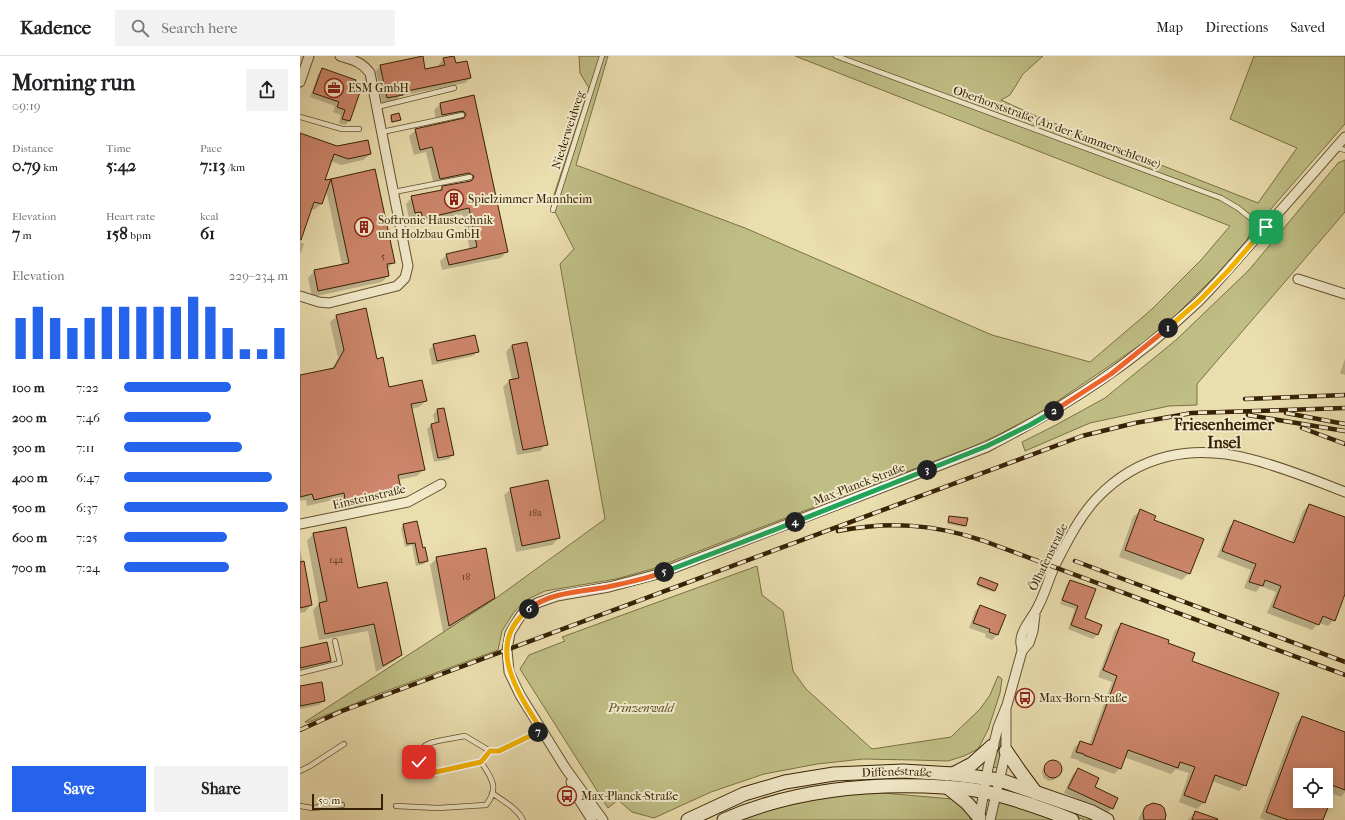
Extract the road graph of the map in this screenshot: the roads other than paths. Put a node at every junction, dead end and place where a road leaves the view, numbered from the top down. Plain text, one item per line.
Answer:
1 (309, 56) edge
2 (340, 56) edge
3 (602, 56) edge
4 (836, 56) edge
5 (300, 82) edge
6 (454, 88) dead end
7 (377, 107) junction
8 (462, 115) dead end
9 (300, 117) edge
10 (359, 129) dead end
11 (382, 132) junction
12 (1345, 137) edge
13 (1340, 149) edge
14 (470, 177) dead end
15 (394, 192) junction
16 (553, 210) dead end
17 (1264, 229) junction
18 (1298, 279) dead end
19 (1345, 294) edge
20 (300, 296) edge
21 (440, 484) dead end
22 (1345, 492) edge
23 (300, 524) edge
24 (335, 641) dead end
25 (300, 673) edge
26 (1006, 705) junction
27 (542, 731) junction
28 (344, 744) dead end
29 (992, 746) junction
30 (490, 751) junction
31 (1006, 751) junction
32 (481, 762) junction
33 (566, 769) junction
34 (300, 771) edge
35 (953, 774) junction
36 (986, 778) junction
37 (1000, 780) junction
38 (947, 787) junction
39 (492, 793) junction
40 (990, 793) junction
41 (1036, 793) junction
42 (342, 805) dead end
43 (300, 806) edge
44 (396, 806) dead end
45 (983, 819) edge
46 (523, 820) edge
47 (592, 820) edge
48 (603, 820) edge
49 (688, 820) edge
50 (724, 820) edge
51 (1072, 820) edge
52 (1107, 820) edge

1 - 5 street
2 - 7 street
3 - 16 lane, Niederweidweg
4 - 17 lane, Oberhorststraße (An der Kammerschleuse)
6 - 7 lane
7 - 11 street
8 - 11 lane
9 - 10 lane
11 - 15 street
12 - 13 street, Max-Planck-Straße
13 - 17 street, Max-Planck-Straße
14 - 15 lane
15 - 20 street
17 - 27 street, Max-Planck-Straße
18 - 19 street
21 - 23 street, Einsteinstraße
22 - 26 street, Ölhafenstraße
24 - 25 lane
26 - 29 street, Ölhafenstraße
26 - 31 street, Ölhafenstraße
27 - 30 lane
27 - 33 street, Max-Planck-Straße
28 - 34 lane
29 - 35 main road
29 - 36 street, Ölhafenstraße
30 - 32 lane
30 - 32 lane
31 - 37 street, Ölhafenstraße
31 - 41 main road
32 - 39 lane
33 - 47 street, Max-Planck-Straße
33 - 48 street, Max-Planck-Straße
35 - 36 main road, Diffenéstraße
35 - 49 main road, Diffenéstraße
36 - 37 main road, Diffenéstraße
36 - 40 street
37 - 40 street, Ölhafenstraße
37 - 41 main road, Diffenéstraße
38 - 40 main road, Diffenéstraße
38 - 45 main road
38 - 50 main road, Diffenéstraße
39 - 44 lane
39 - 46 lane
40 - 45 street
40 - 51 main road, Diffenéstraße
41 - 52 main road, Diffenéstraße
42 - 43 lane

